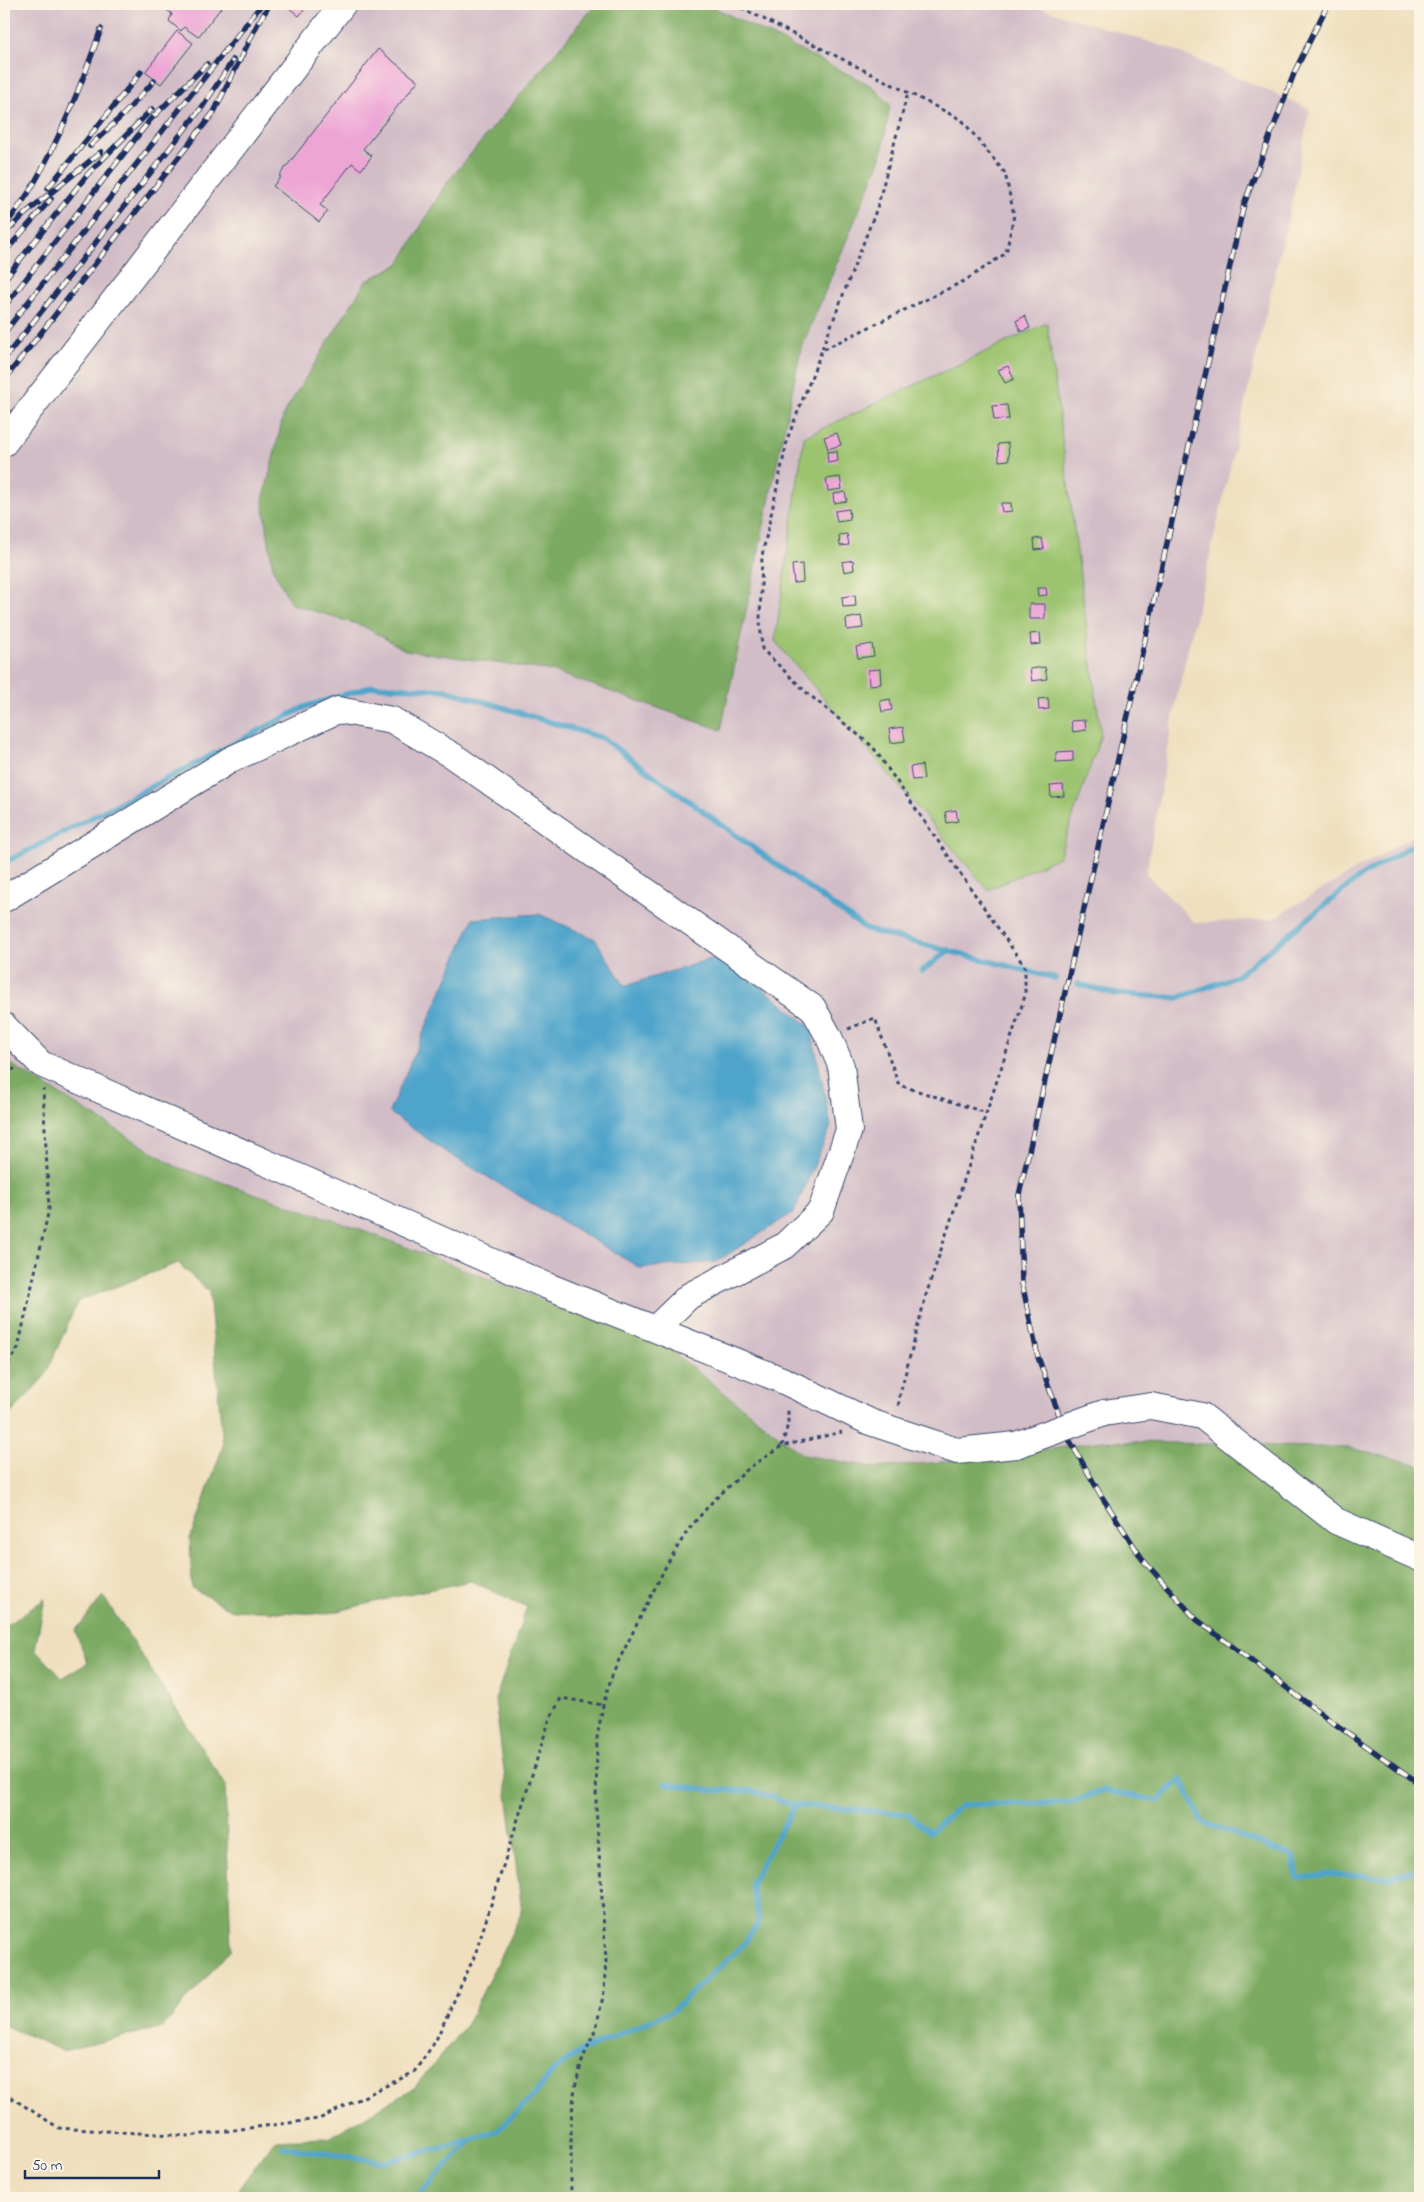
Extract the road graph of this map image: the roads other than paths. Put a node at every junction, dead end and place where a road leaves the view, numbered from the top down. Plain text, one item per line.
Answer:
1 (342, 4) edge
2 (4, 443) edge
3 (4, 899) edge
4 (4, 1026) edge
5 (655, 1329) junction
6 (1420, 1558) edge

1 - 2 street
3 - 5 street
4 - 5 street
5 - 6 street, bridge

